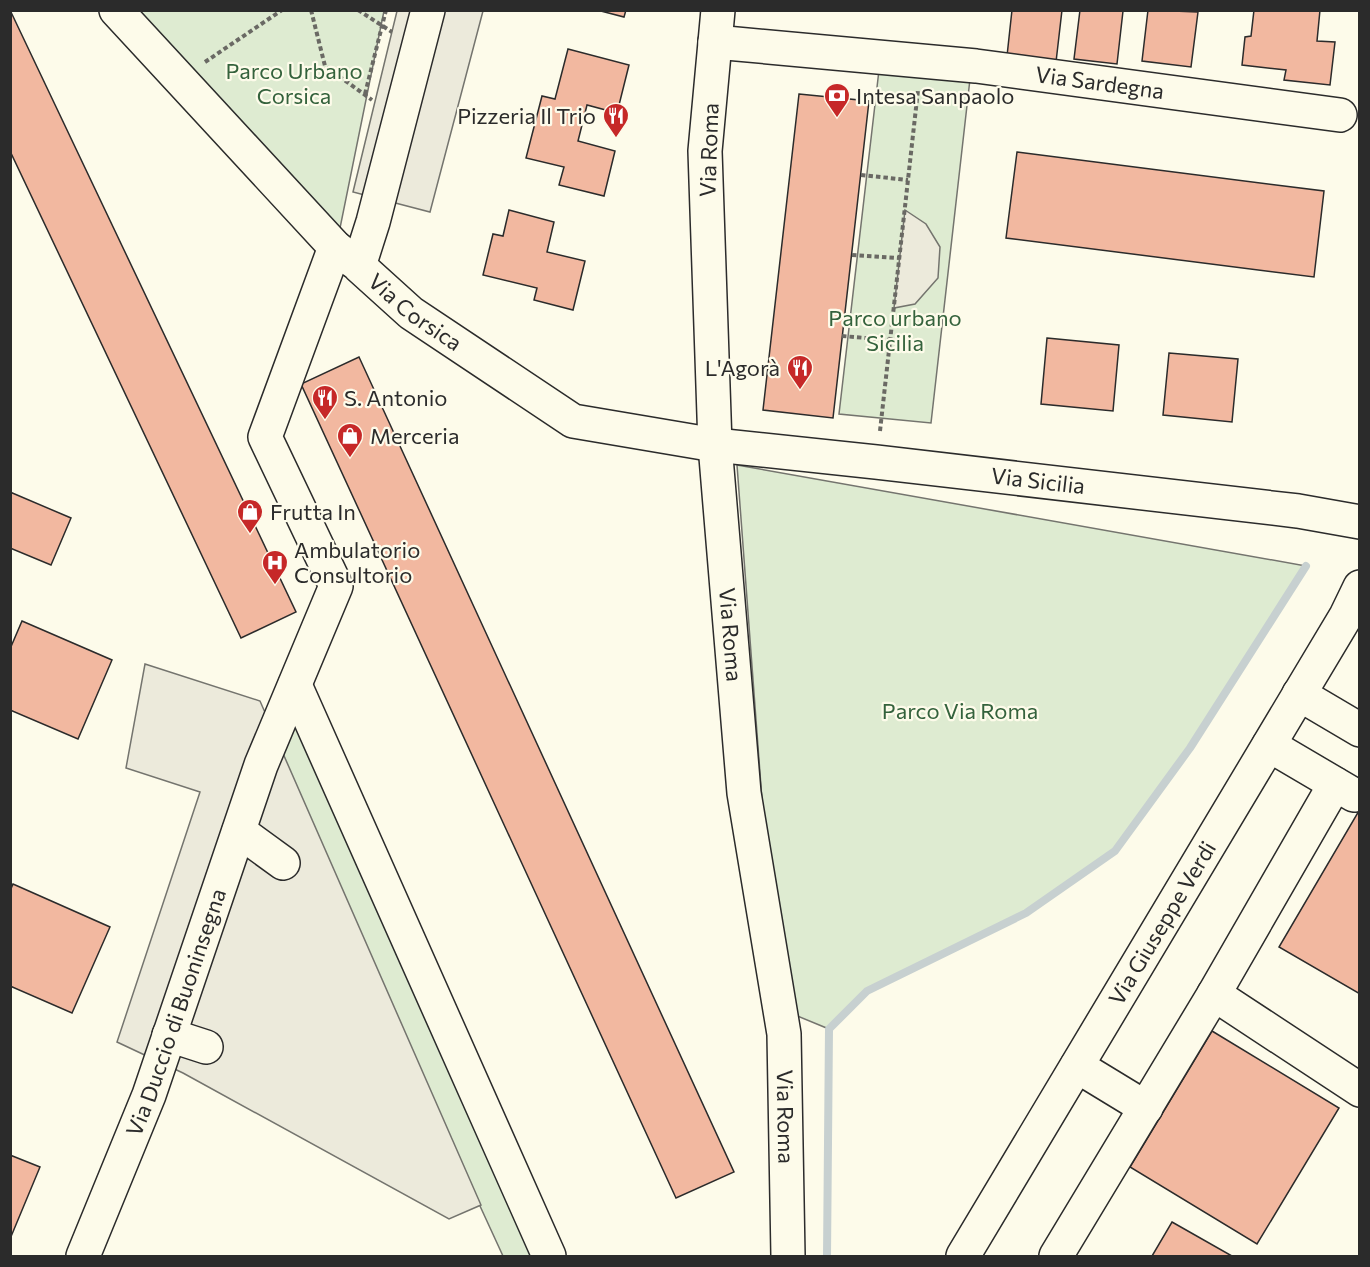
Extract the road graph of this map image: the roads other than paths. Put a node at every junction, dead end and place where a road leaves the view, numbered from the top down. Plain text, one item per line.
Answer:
1 (116, 10) edge
2 (428, 10) edge
3 (718, 10) edge
4 (715, 42) junction
5 (1340, 115) dead end
6 (347, 256) junction
7 (715, 445) junction
8 (1359, 522) edge
9 (1359, 587) edge
10 (295, 685) junction
11 (1299, 694) junction
12 (1359, 730) edge
13 (1269, 745) junction
14 (239, 831) junction
15 (283, 863) dead end
16 (1214, 994) junction
17 (169, 1035) junction
18 (206, 1047) dead end
19 (1077, 1066) junction
20 (1359, 1090) edge
21 (1146, 1108) junction
22 (83, 1257) edge
23 (549, 1257) edge
24 (788, 1257) edge
25 (963, 1257) edge
26 (1056, 1257) edge

1 - 6 street
2 - 6 street, Via Corsica
3 - 4 street, Via Roma
4 - 5 street, Via Sardegna
4 - 7 street, Via Roma
6 - 7 street, Via Corsica
6 - 10 street, Via Duccio di Buoninsegna
7 - 8 street, Via Sicilia
7 - 24 street, Via Roma
9 - 11 street, Via Giuseppe Verdi
10 - 14 street, Via Duccio di Buoninsegna
10 - 23 street
11 - 12 street
11 - 13 street, Via Giuseppe Verdi
13 - 16 street
13 - 19 street, Via Giuseppe Verdi
14 - 15 street
14 - 17 street, Via Duccio di Buoninsegna
16 - 20 street
16 - 21 street
17 - 18 street
17 - 22 street, Via Duccio di Buoninsegna
19 - 21 street
19 - 25 street, Via Giuseppe Verdi
21 - 26 street

